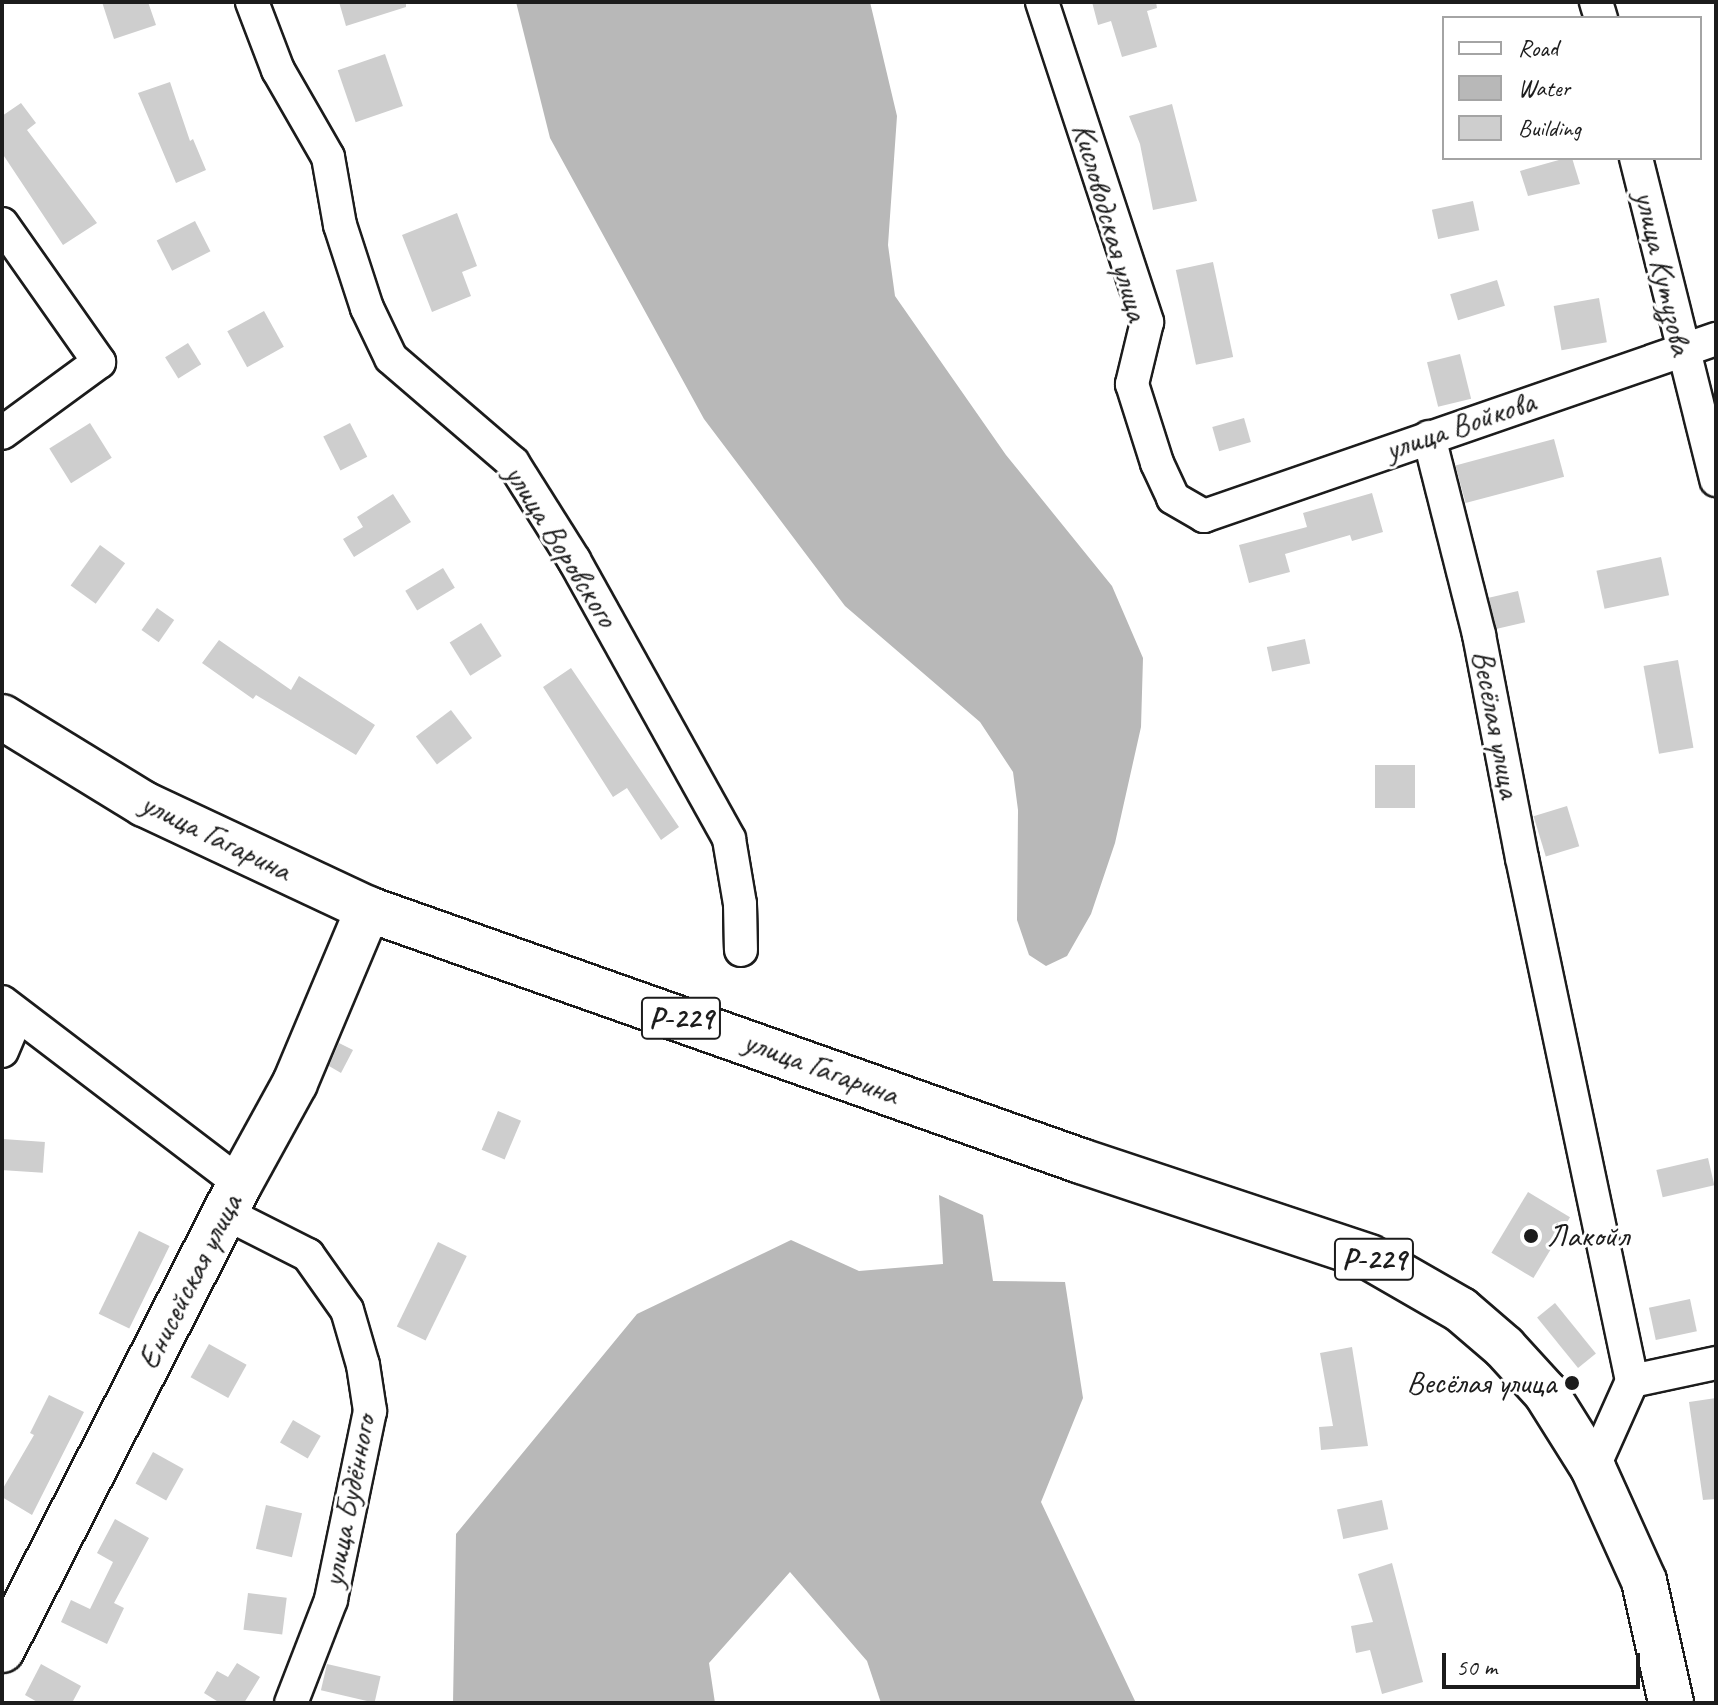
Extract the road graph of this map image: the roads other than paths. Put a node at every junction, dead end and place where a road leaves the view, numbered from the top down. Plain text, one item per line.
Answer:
1 (252, 2) edge
2 (1042, 2) edge
3 (1636, 160) edge
4 (2, 224) edge
5 (1716, 339) edge
6 (1681, 350) junction
7 (2, 433) edge
8 (1429, 437) junction
9 (1716, 480) edge
10 (1204, 516) joint
11 (2, 717) edge
12 (368, 909) junction
13 (741, 950) dead end
14 (10, 1009) edge
15 (2, 1051) edge
16 (233, 1198) junction
17 (1716, 1363) edge
18 (1632, 1381) junction
19 (1593, 1468) junction
20 (2, 1650) edge
21 (291, 1703) edge
22 (1671, 1703) edge

1 - 13 street, улица Воровского
2 - 10 street, Кисловодская улица
3 - 6 street, улица Кутузова
4 - 7 street
5 - 6 street, улица Войкова
6 - 8 street, улица Войкова
6 - 9 street, улица Кутузова
8 - 10 street, улица Войкова
8 - 18 street, Весёлая улица
11 - 12 main road, улица Гагарина / Р-229
12 - 16 main road, Енисейская улица
12 - 19 main road, улица Гагарина / Р-229
14 - 15 street
14 - 16 street, улица Будённого
16 - 20 main road, Енисейская улица
16 - 21 street, улица Будённого
17 - 18 street
18 - 19 street
19 - 22 main road, Р-229

